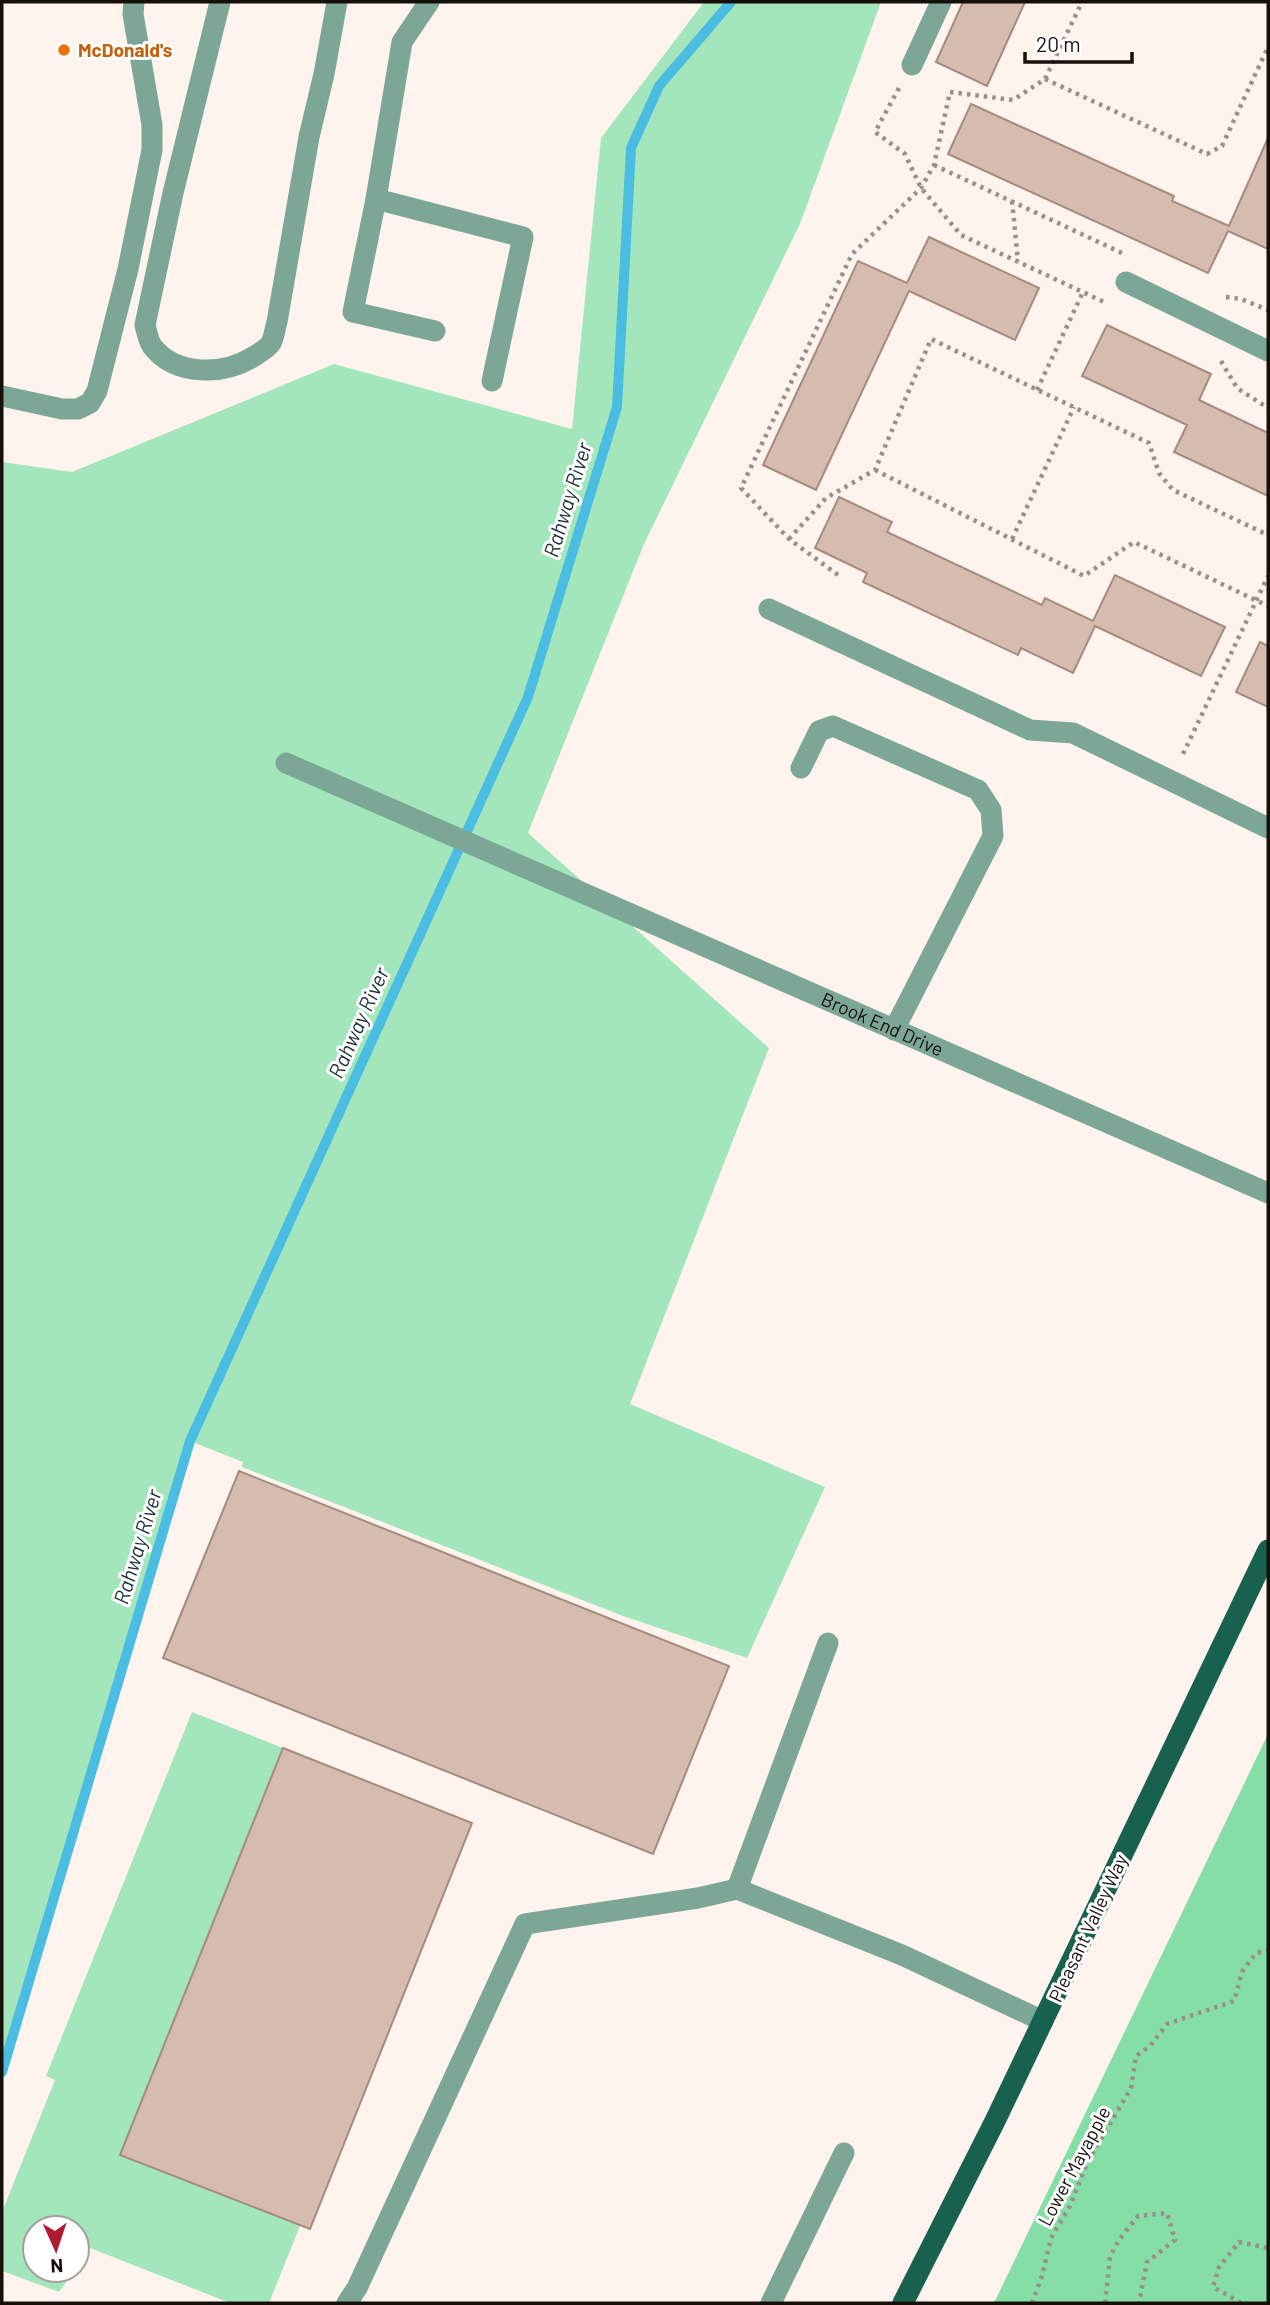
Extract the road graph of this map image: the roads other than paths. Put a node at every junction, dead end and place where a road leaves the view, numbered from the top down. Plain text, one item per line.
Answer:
1 (134, 2) edge
2 (220, 2) edge
3 (337, 2) edge
4 (429, 2) edge
5 (941, 2) edge
6 (912, 65) road end
7 (376, 199) junction
8 (1126, 282) dead end
9 (435, 331) dead end
10 (1267, 347) edge
11 (492, 381) dead end
12 (2, 396) edge
13 (769, 610) dead end
14 (286, 763) dead end
15 (801, 768) dead end
16 (1268, 828) edge
17 (894, 1030) junction
18 (1268, 1193) edge
19 (1268, 1550) edge
20 (828, 1643) dead end
21 (737, 1889) junction
22 (1043, 2021) junction
23 (844, 2153) dead end
24 (346, 2303) edge
25 (771, 2303) edge
26 (903, 2303) edge

1 - 12 street
2 - 3 street
4 - 7 street
5 - 6 street
7 - 9 street
7 - 11 street
8 - 10 street
13 - 16 street
14 - 17 street, Brook End Drive
15 - 17 street
17 - 18 street, Brook End Drive
19 - 22 main road, Pleasant Valley Way
20 - 21 street
21 - 22 street
21 - 24 street
22 - 26 main road, Pleasant Valley Way
23 - 25 street

